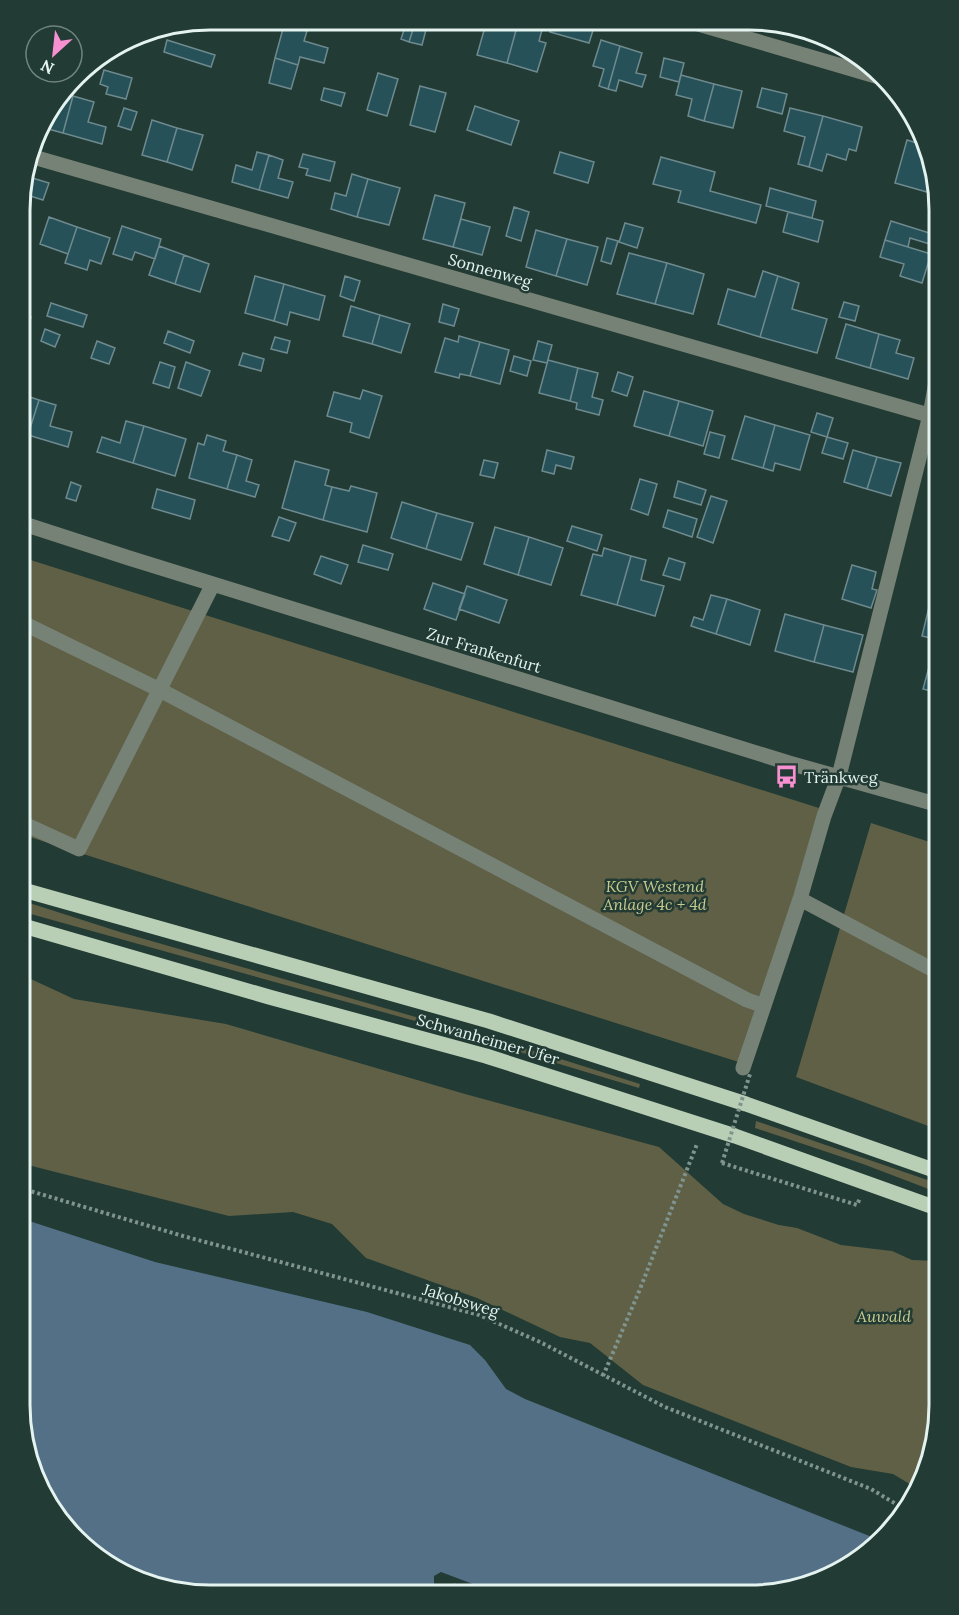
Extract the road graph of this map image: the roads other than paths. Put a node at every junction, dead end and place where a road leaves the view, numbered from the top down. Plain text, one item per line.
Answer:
1 (719, 30) edge
2 (865, 73) edge
3 (38, 158) edge
4 (929, 415) edge
5 (929, 439) edge
6 (30, 525) edge
7 (213, 584) junction
8 (30, 626) edge
9 (160, 690) junction
10 (839, 776) junction
11 (929, 802) edge
12 (30, 827) edge
13 (30, 892) edge
14 (800, 899) junction
15 (30, 928) edge
16 (929, 968) edge
17 (764, 1006) junction
18 (747, 1071) road end
19 (929, 1168) edge
20 (929, 1205) edge

1 - 2 street
3 - 4 street, Sonnenweg
5 - 10 street
6 - 7 street, Zur Frankenfurt
7 - 9 street
7 - 10 street, Zur Frankenfurt
8 - 9 street
9 - 12 street
9 - 17 street
10 - 11 street, Zur Frankenfurt
10 - 14 street
13 - 19 main road, Schwanheimer Ufer
14 - 16 street
14 - 17 street
15 - 20 main road, Schwanheimer Ufer
17 - 18 street

